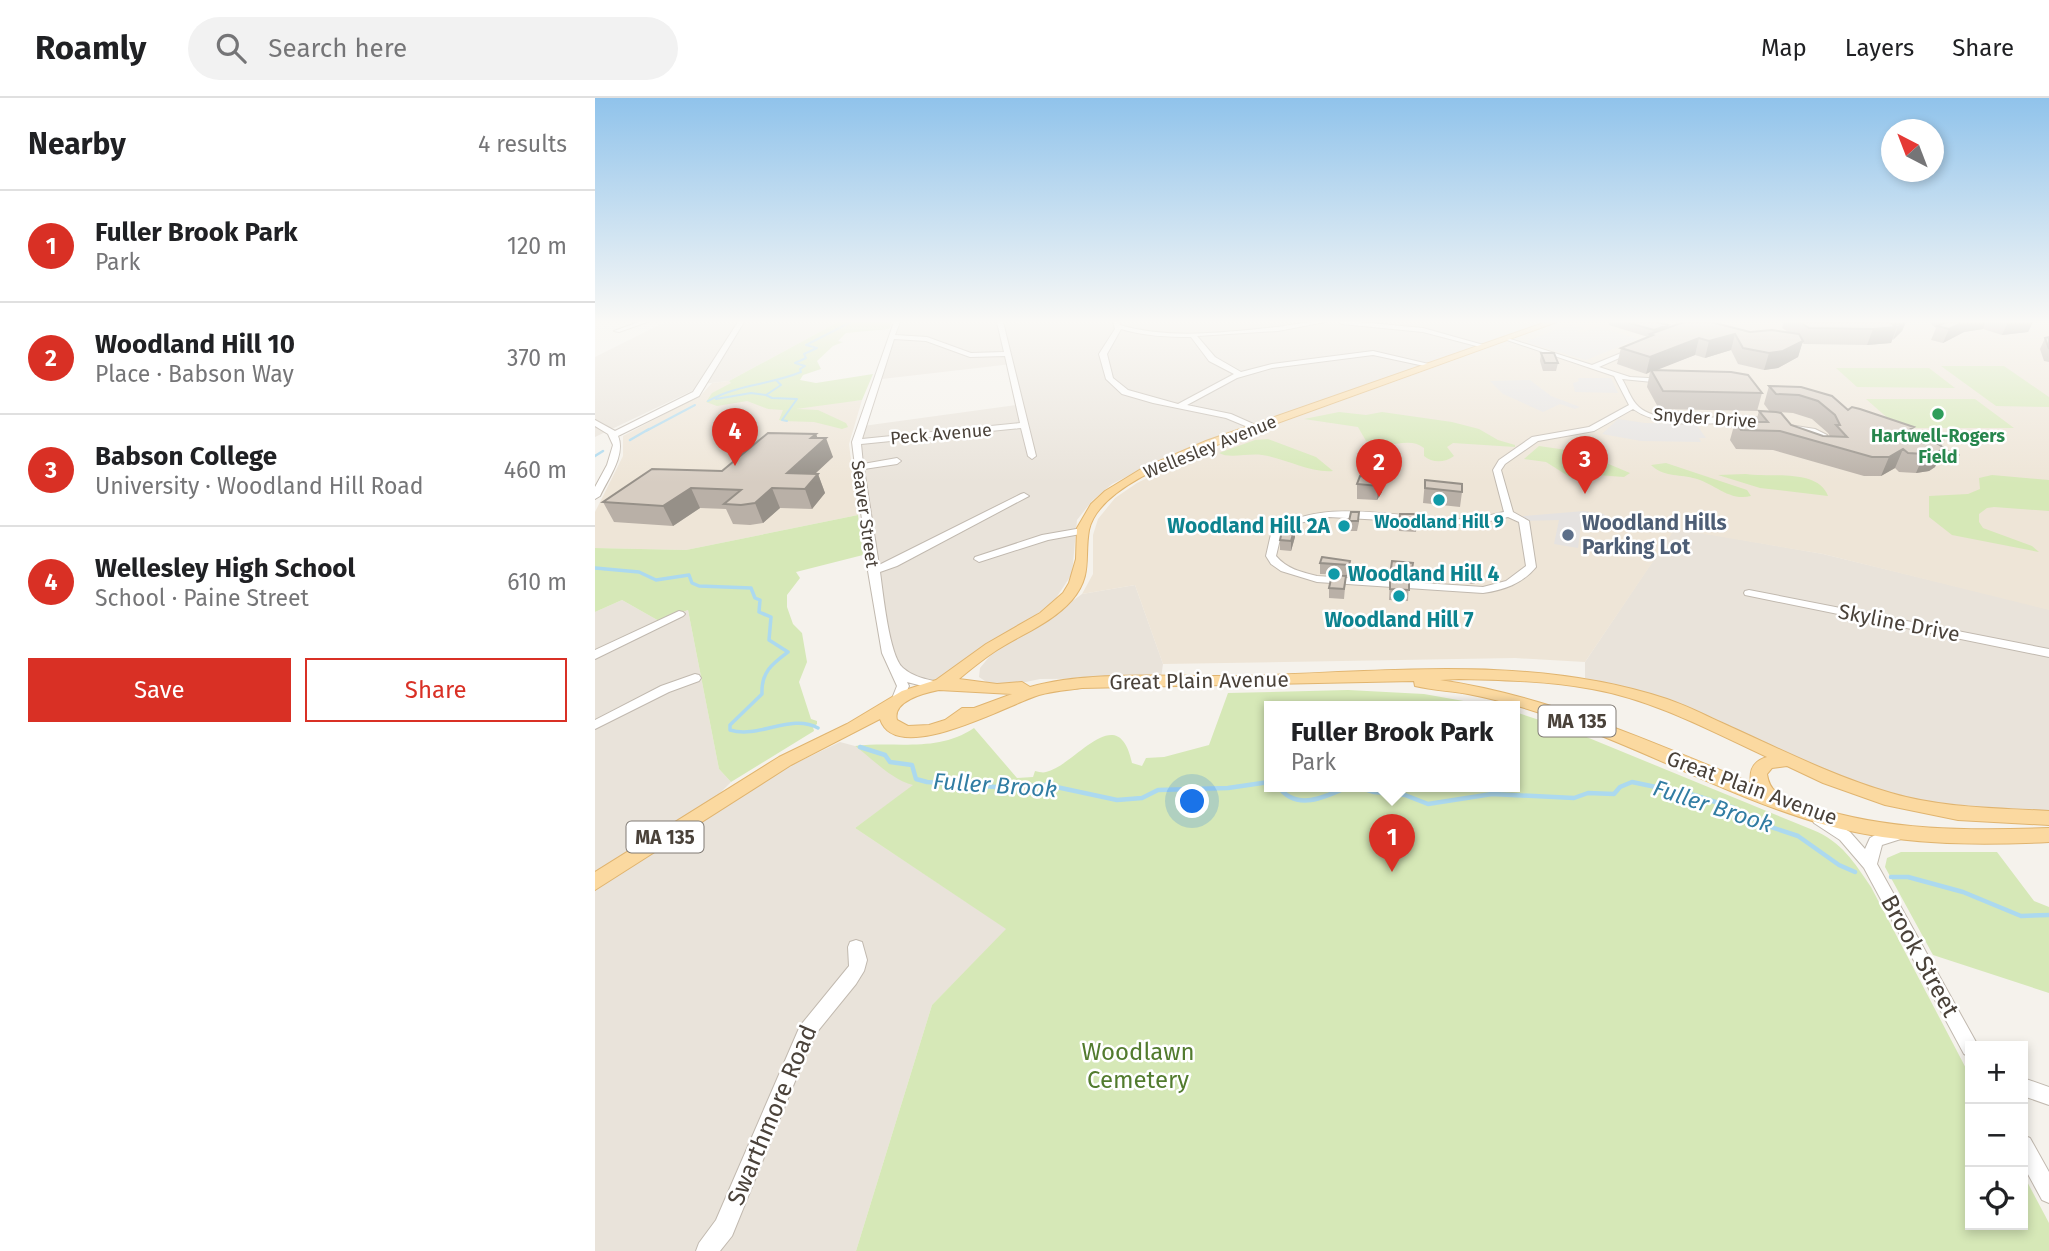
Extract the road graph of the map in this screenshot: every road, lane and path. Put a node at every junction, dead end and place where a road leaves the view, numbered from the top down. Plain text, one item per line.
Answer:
1 (709, 376) edge
2 (878, 376) edge
3 (1012, 376) edge
4 (1111, 376) edge
5 (1237, 376) edge
6 (1399, 376) edge
7 (1617, 376) joint
8 (1674, 381) edge
9 (702, 388) junction
10 (1180, 406) junction
11 (1633, 406) junction
12 (595, 422) edge
13 (1025, 425) junction
14 (1779, 425) edge
15 (1255, 428) junction
16 (611, 433) junction
17 (856, 442) junction
18 (1921, 444) edge
19 (1955, 455) dead end
20 (1033, 456) dead end
21 (897, 461) dead end
22 (857, 468) junction
23 (595, 496) edge
24 (1024, 496) dead end
25 (1509, 514) junction
26 (1081, 531) junction
27 (979, 559) dead end
28 (873, 571) junction
29 (1749, 593) dead end
30 (679, 614) dead end
31 (989, 648) junction
32 (2049, 653) edge
33 (595, 655) edge
34 (895, 668) junction
35 (695, 678) dead end
36 (1338, 679) junction
37 (938, 684) junction
38 (1059, 685) junction
39 (974, 688) junction
40 (1516, 701) edge
41 (1520, 702) edge
42 (893, 704) junction
43 (961, 719) junction
44 (595, 725) edge
45 (893, 727) junction
46 (828, 741) junction
47 (1789, 760) junction
48 (1771, 799) junction
49 (1905, 803) junction
50 (1803, 811) junction
51 (2049, 818) edge
52 (1907, 834) junction
53 (2049, 835) edge
54 (1869, 864) junction
55 (595, 882) edge
56 (856, 947) dead end
57 (1966, 1041) edge
58 (2028, 1089) edge
59 (2049, 1097) edge
60 (2028, 1154) edge
61 (2049, 1193) edge
62 (707, 1251) edge

1 - 9 street
2 - 17 street, Seaver Street
3 - 13 street
4 - 10 street
5 - 10 street
6 - 15 main road, Wellesley Avenue
7 - 8 street
7 - 11 street
9 - 16 street
9 - 16 street
10 - 15 street
11 - 14 street, Snyder Drive
11 - 25 street
12 - 16 street
13 - 17 street, Peck Avenue
13 - 20 street
15 - 26 main road, Wellesley Avenue
16 - 23 street
17 - 22 street, Seaver Street
18 - 19 street
21 - 22 street
22 - 28 street, Seaver Street
24 - 28 street
25 - 25 street
26 - 27 street
26 - 31 main road
28 - 34 street, Seaver Street
29 - 32 street, Skyline Drive
30 - 33 street
31 - 37 main road
31 - 39 main road
34 - 37 street
34 - 42 street, Seaver Street
35 - 44 street
36 - 38 main road, Great Plain Avenue / MA 135
36 - 40 main road, Great Plain Avenue / MA 135
36 - 47 main road, Great Plain Avenue / MA 135
37 - 39 main road, MA 135
37 - 42 main road, MA 135
38 - 39 main road, Great Plain Avenue / MA 135
38 - 43 main road, Great Plain Avenue / MA 135
39 - 43 main road
41 - 48 main road, Great Plain Avenue / MA 135
42 - 45 main road
42 - 46 main road, MA 135
43 - 45 main road, MA 135
45 - 46 main road, MA 135
46 - 55 main road, MA 135
47 - 48 main road
47 - 49 main road, Great Plain Avenue / MA 135
48 - 50 main road, Great Plain Avenue / MA 135
49 - 51 main road, Great Plain Avenue / MA 135
49 - 52 main road
50 - 52 main road, Great Plain Avenue / MA 135
50 - 54 street, Brook Street
52 - 53 main road, Great Plain Avenue / MA 135
52 - 54 street
54 - 57 street, Brook Street
56 - 62 street, Swarthmore Road
58 - 59 street
60 - 61 street

